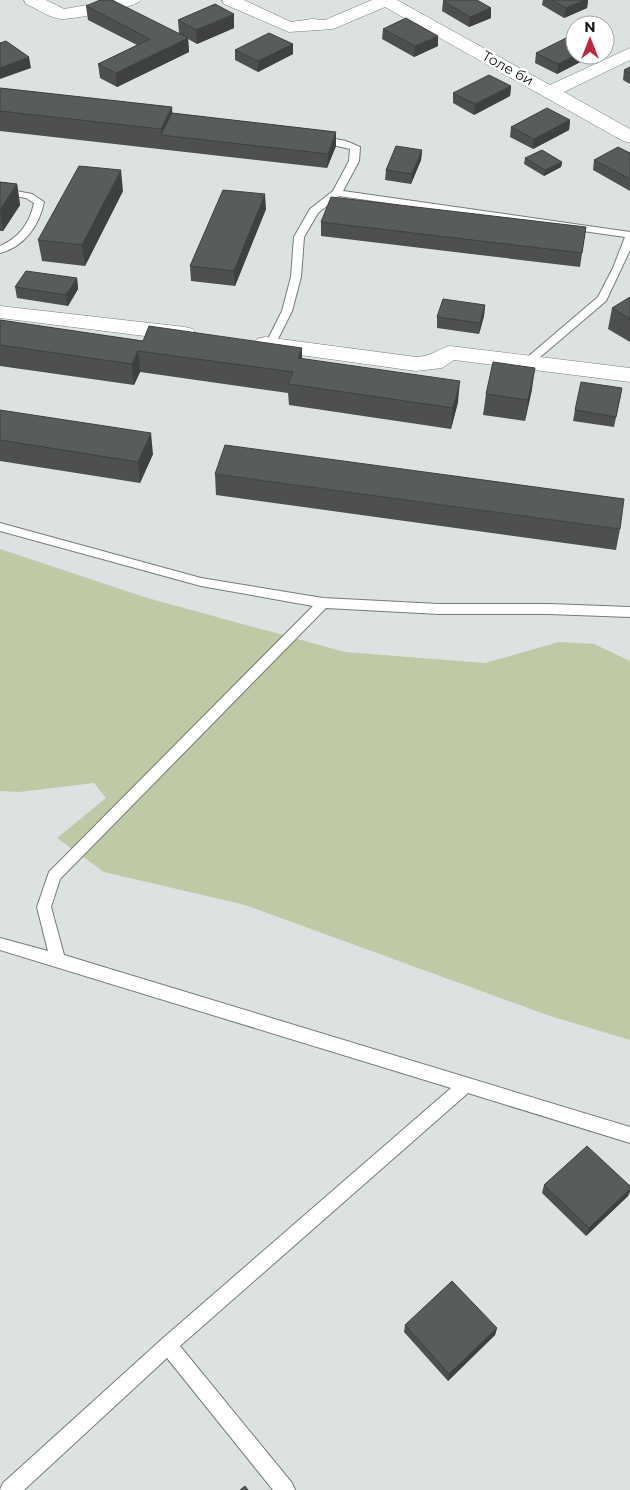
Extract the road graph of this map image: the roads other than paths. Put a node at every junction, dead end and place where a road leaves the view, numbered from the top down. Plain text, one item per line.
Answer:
1 (32, 0) edge
2 (133, 0) edge
3 (230, 0) edge
4 (386, 0) edge
5 (630, 53) edge
6 (550, 92) junction
7 (304, 137) edge
8 (630, 137) edge
9 (0, 191) edge
10 (337, 193) junction
11 (630, 236) edge
12 (0, 250) edge
13 (0, 312) edge
14 (208, 337) edge
15 (246, 342) edge
16 (270, 345) junction
17 (528, 362) junction
18 (630, 375) edge
19 (0, 527) edge
20 (323, 603) junction
21 (630, 612) edge
22 (0, 944) edge
23 (58, 960) junction
24 (467, 1084) junction
25 (630, 1135) edge
26 (168, 1345) junction
27 (10, 1490) edge
28 (285, 1490) edge

1 - 2 street
3 - 4 street
4 - 6 street, Толе би
5 - 6 street
6 - 8 street, Толе би
7 - 10 lane
9 - 12 lane
10 - 11 lane
10 - 16 lane
11 - 17 lane
13 - 14 street
15 - 16 street
16 - 17 street
17 - 18 street
19 - 20 lane
20 - 21 lane
20 - 23 lane
22 - 23 lane
23 - 24 lane
24 - 25 lane
24 - 26 lane
26 - 27 lane
26 - 28 lane

